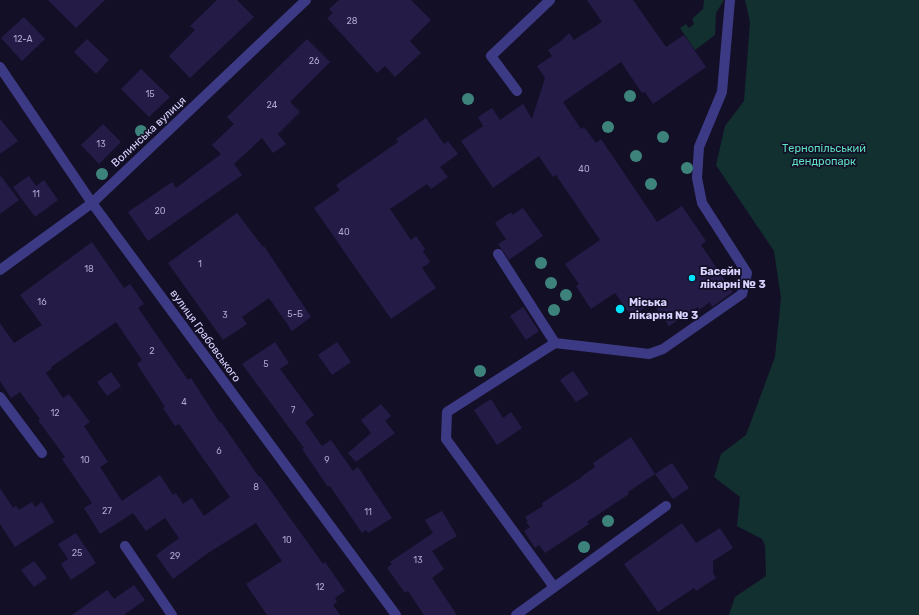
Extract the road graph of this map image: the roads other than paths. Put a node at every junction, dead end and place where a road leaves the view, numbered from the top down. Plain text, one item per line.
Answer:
1 (306, 0) edge
2 (550, 0) edge
3 (730, 0) edge
4 (0, 67) edge
5 (517, 91) dead end
6 (92, 203) junction
7 (498, 254) dead end
8 (0, 270) edge
9 (555, 343) junction
10 (0, 397) edge
11 (42, 453) dead end
12 (666, 506) dead end
13 (125, 546) dead end
14 (554, 587) junction
15 (172, 615) edge
16 (396, 615) edge
17 (516, 615) edge

1 - 6 street, Волинська вулиця
2 - 5 street
3 - 9 street
4 - 6 street, вулиця Грабовського
6 - 8 street, Волинська вулиця
6 - 16 street, вулиця Грабовського
7 - 9 street
9 - 14 street
10 - 11 street
12 - 14 street
13 - 15 street
14 - 17 street

